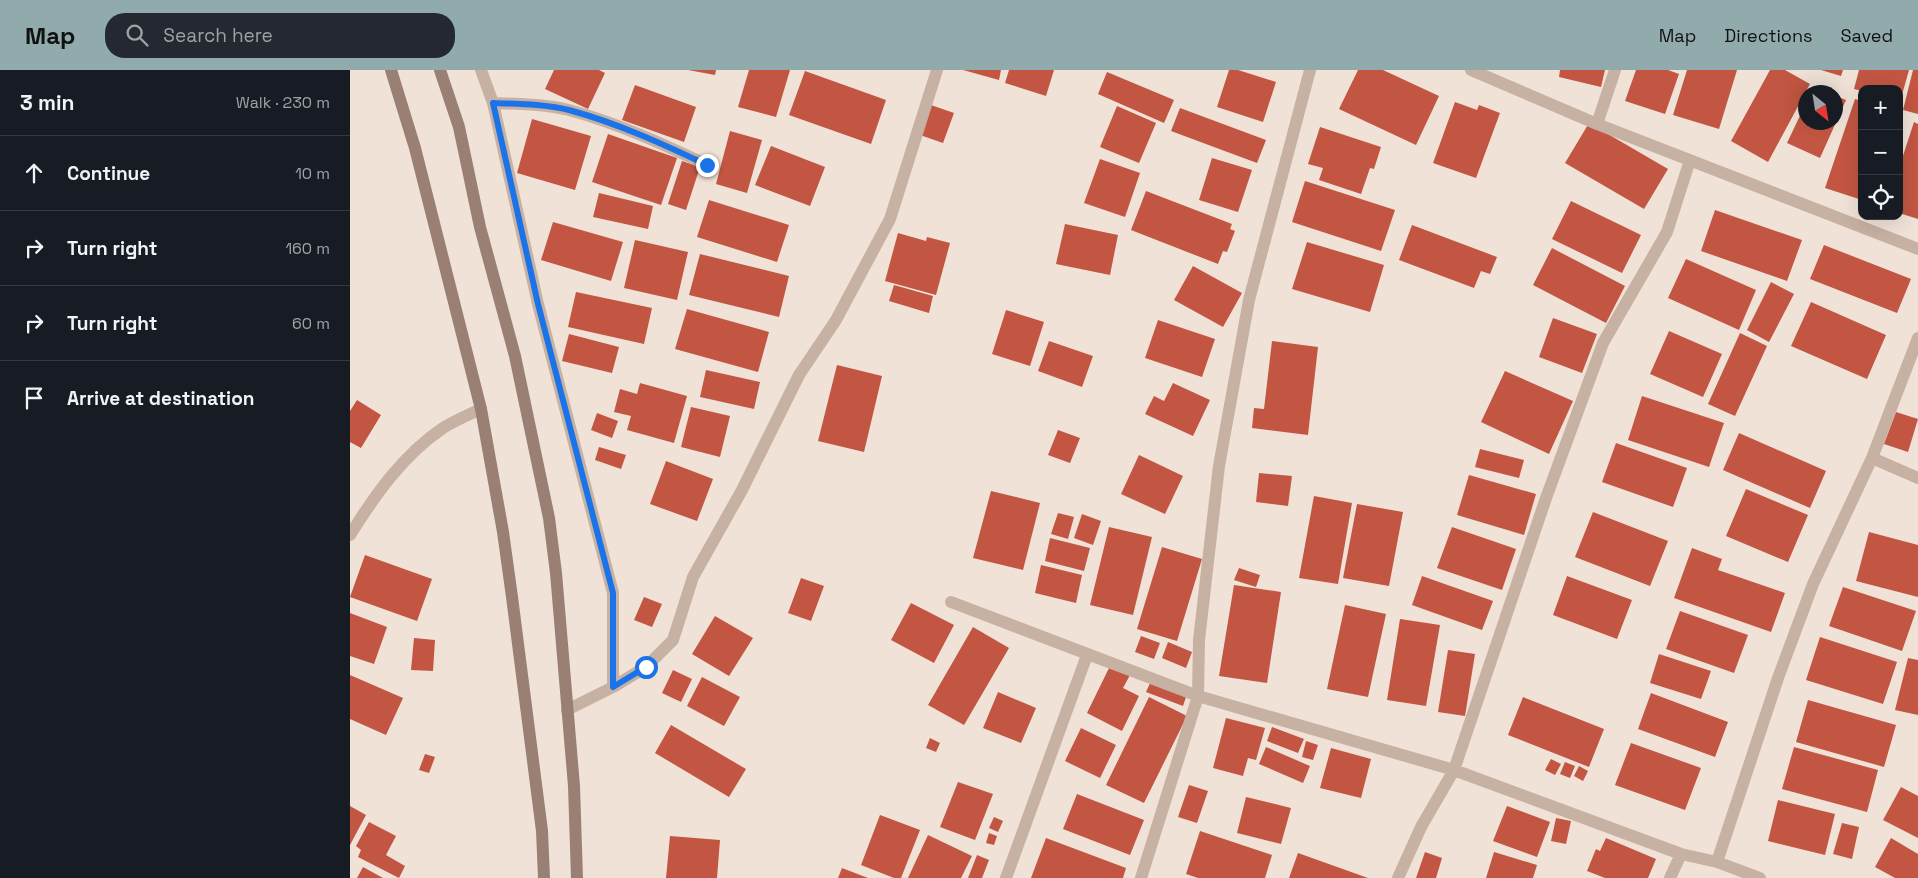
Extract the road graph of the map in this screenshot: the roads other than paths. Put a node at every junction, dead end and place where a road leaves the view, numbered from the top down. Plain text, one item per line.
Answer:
1 (391, 70) edge
2 (440, 70) edge
3 (481, 70) edge
4 (937, 70) edge
5 (1310, 70) edge
6 (1471, 70) edge
7 (1615, 70) edge
8 (493, 103) junction
9 (1597, 124) junction
10 (1690, 160) junction
11 (707, 165) dead end
12 (1918, 249) edge
13 (1918, 338) edge
14 (480, 409) junction
15 (1872, 458) junction
16 (1918, 478) edge
17 (350, 534) edge
18 (950, 602) dead end
19 (1088, 655) junction
20 (613, 687) junction
21 (1198, 696) junction
22 (567, 710) junction
23 (1454, 770) junction
24 (1681, 854) junction
25 (1717, 862) junction
26 (544, 878) edge
27 (577, 878) edge
28 (1006, 878) edge
29 (1141, 878) edge
30 (1398, 878) edge
31 (1670, 878) edge
32 (1760, 878) edge

1 - 14 main road
2 - 22 main road
3 - 8 street
4 - 20 street
5 - 21 street
6 - 9 street
7 - 9 street
8 - 11 street
8 - 20 street
9 - 10 street
10 - 12 street
10 - 23 street
13 - 15 street
14 - 17 street
14 - 26 main road
15 - 16 street
15 - 25 street
18 - 19 street
19 - 21 street
19 - 28 street
20 - 22 street
21 - 23 street
21 - 29 street
22 - 27 main road
23 - 24 street
23 - 30 street
24 - 25 street
24 - 31 street
25 - 32 street

